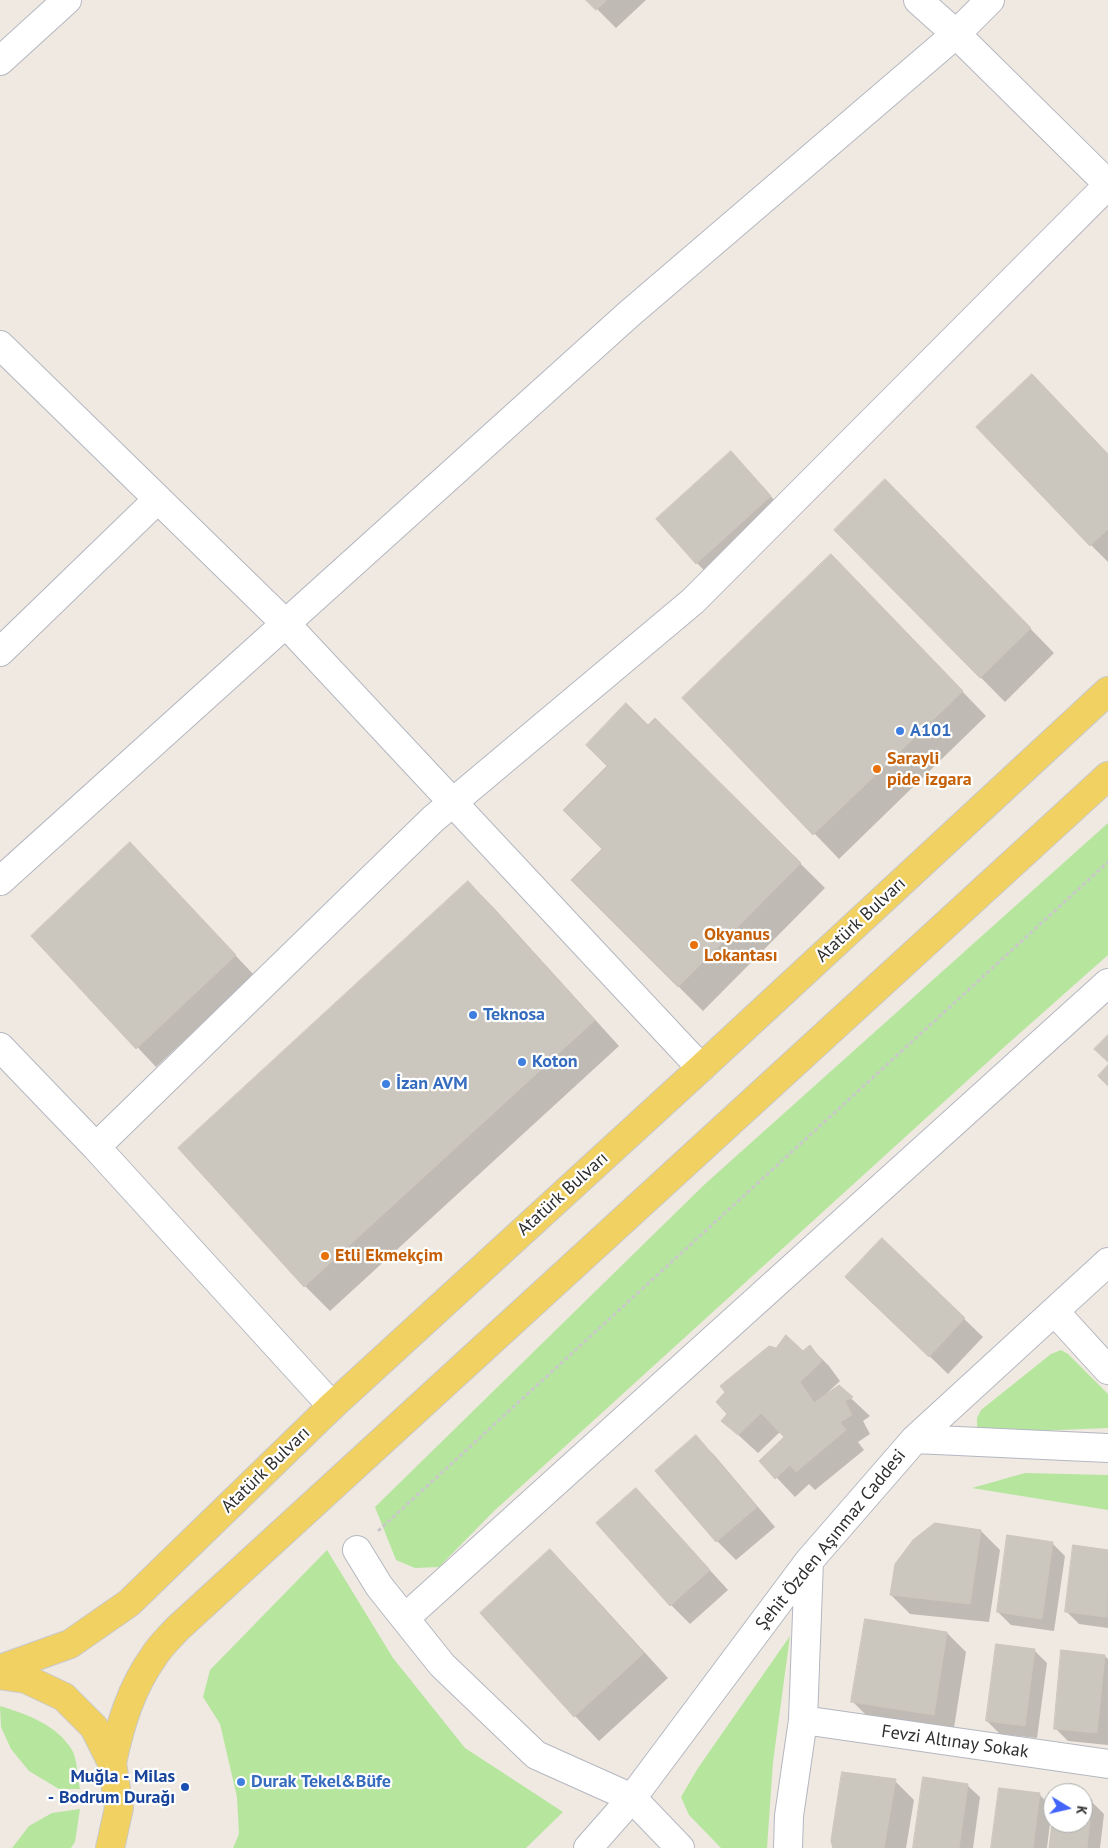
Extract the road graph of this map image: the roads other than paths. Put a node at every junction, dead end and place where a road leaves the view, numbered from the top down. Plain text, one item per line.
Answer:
1 (67, 0) edge
2 (918, 0) edge
3 (990, 0) edge
4 (956, 34) junction
5 (0, 61) edge
6 (1108, 184) edge
7 (0, 345) edge
8 (158, 499) junction
9 (286, 624) junction
10 (0, 652) edge
11 (1108, 691) edge
12 (1108, 776) edge
13 (454, 802) junction
14 (0, 880) edge
15 (1108, 983) edge
16 (0, 1047) edge
17 (701, 1068) junction
18 (96, 1147) junction
19 (1108, 1262) edge
20 (1055, 1312) junction
21 (1108, 1370) edge
22 (332, 1406) junction
23 (915, 1439) junction
24 (1108, 1448) edge
25 (357, 1550) road end
26 (809, 1561) junction
27 (405, 1618) junction
28 (0, 1669) edge
29 (0, 1675) edge
30 (803, 1720) junction
31 (112, 1764) junction
32 (1108, 1764) edge
33 (632, 1798) junction
34 (119, 1808) junction
35 (110, 1848) edge
36 (126, 1848) edge
37 (588, 1848) edge
38 (680, 1848) edge
39 (788, 1848) edge

1 - 5 street
2 - 4 street
3 - 4 street
4 - 6 street
4 - 9 street
6 - 13 street
7 - 8 street
8 - 9 street
8 - 10 street
9 - 13 street
9 - 14 street
11 - 17 main road, Atatürk Bulvarı
12 - 31 main road
13 - 17 street
13 - 18 street
15 - 27 street
16 - 18 street
17 - 22 main road, Atatürk Bulvarı
18 - 22 street
19 - 20 street, Şehit Özden Aşınmaz Caddesi
20 - 21 street
20 - 23 street, Şehit Özden Aşınmaz Caddesi
22 - 28 main road, Atatürk Bulvarı
23 - 24 street
23 - 26 street, Şehit Özden Aşınmaz Caddesi
25 - 27 street
26 - 30 street
26 - 33 street, Şehit Özden Aşınmaz Caddesi
27 - 33 street
29 - 31 main road
30 - 32 street, Fevzi Altınay Sokak
30 - 39 street
31 - 34 main road
33 - 37 street, Şehit Özden Aşınmaz Caddesi
33 - 38 street
34 - 35 main road
34 - 36 main road

